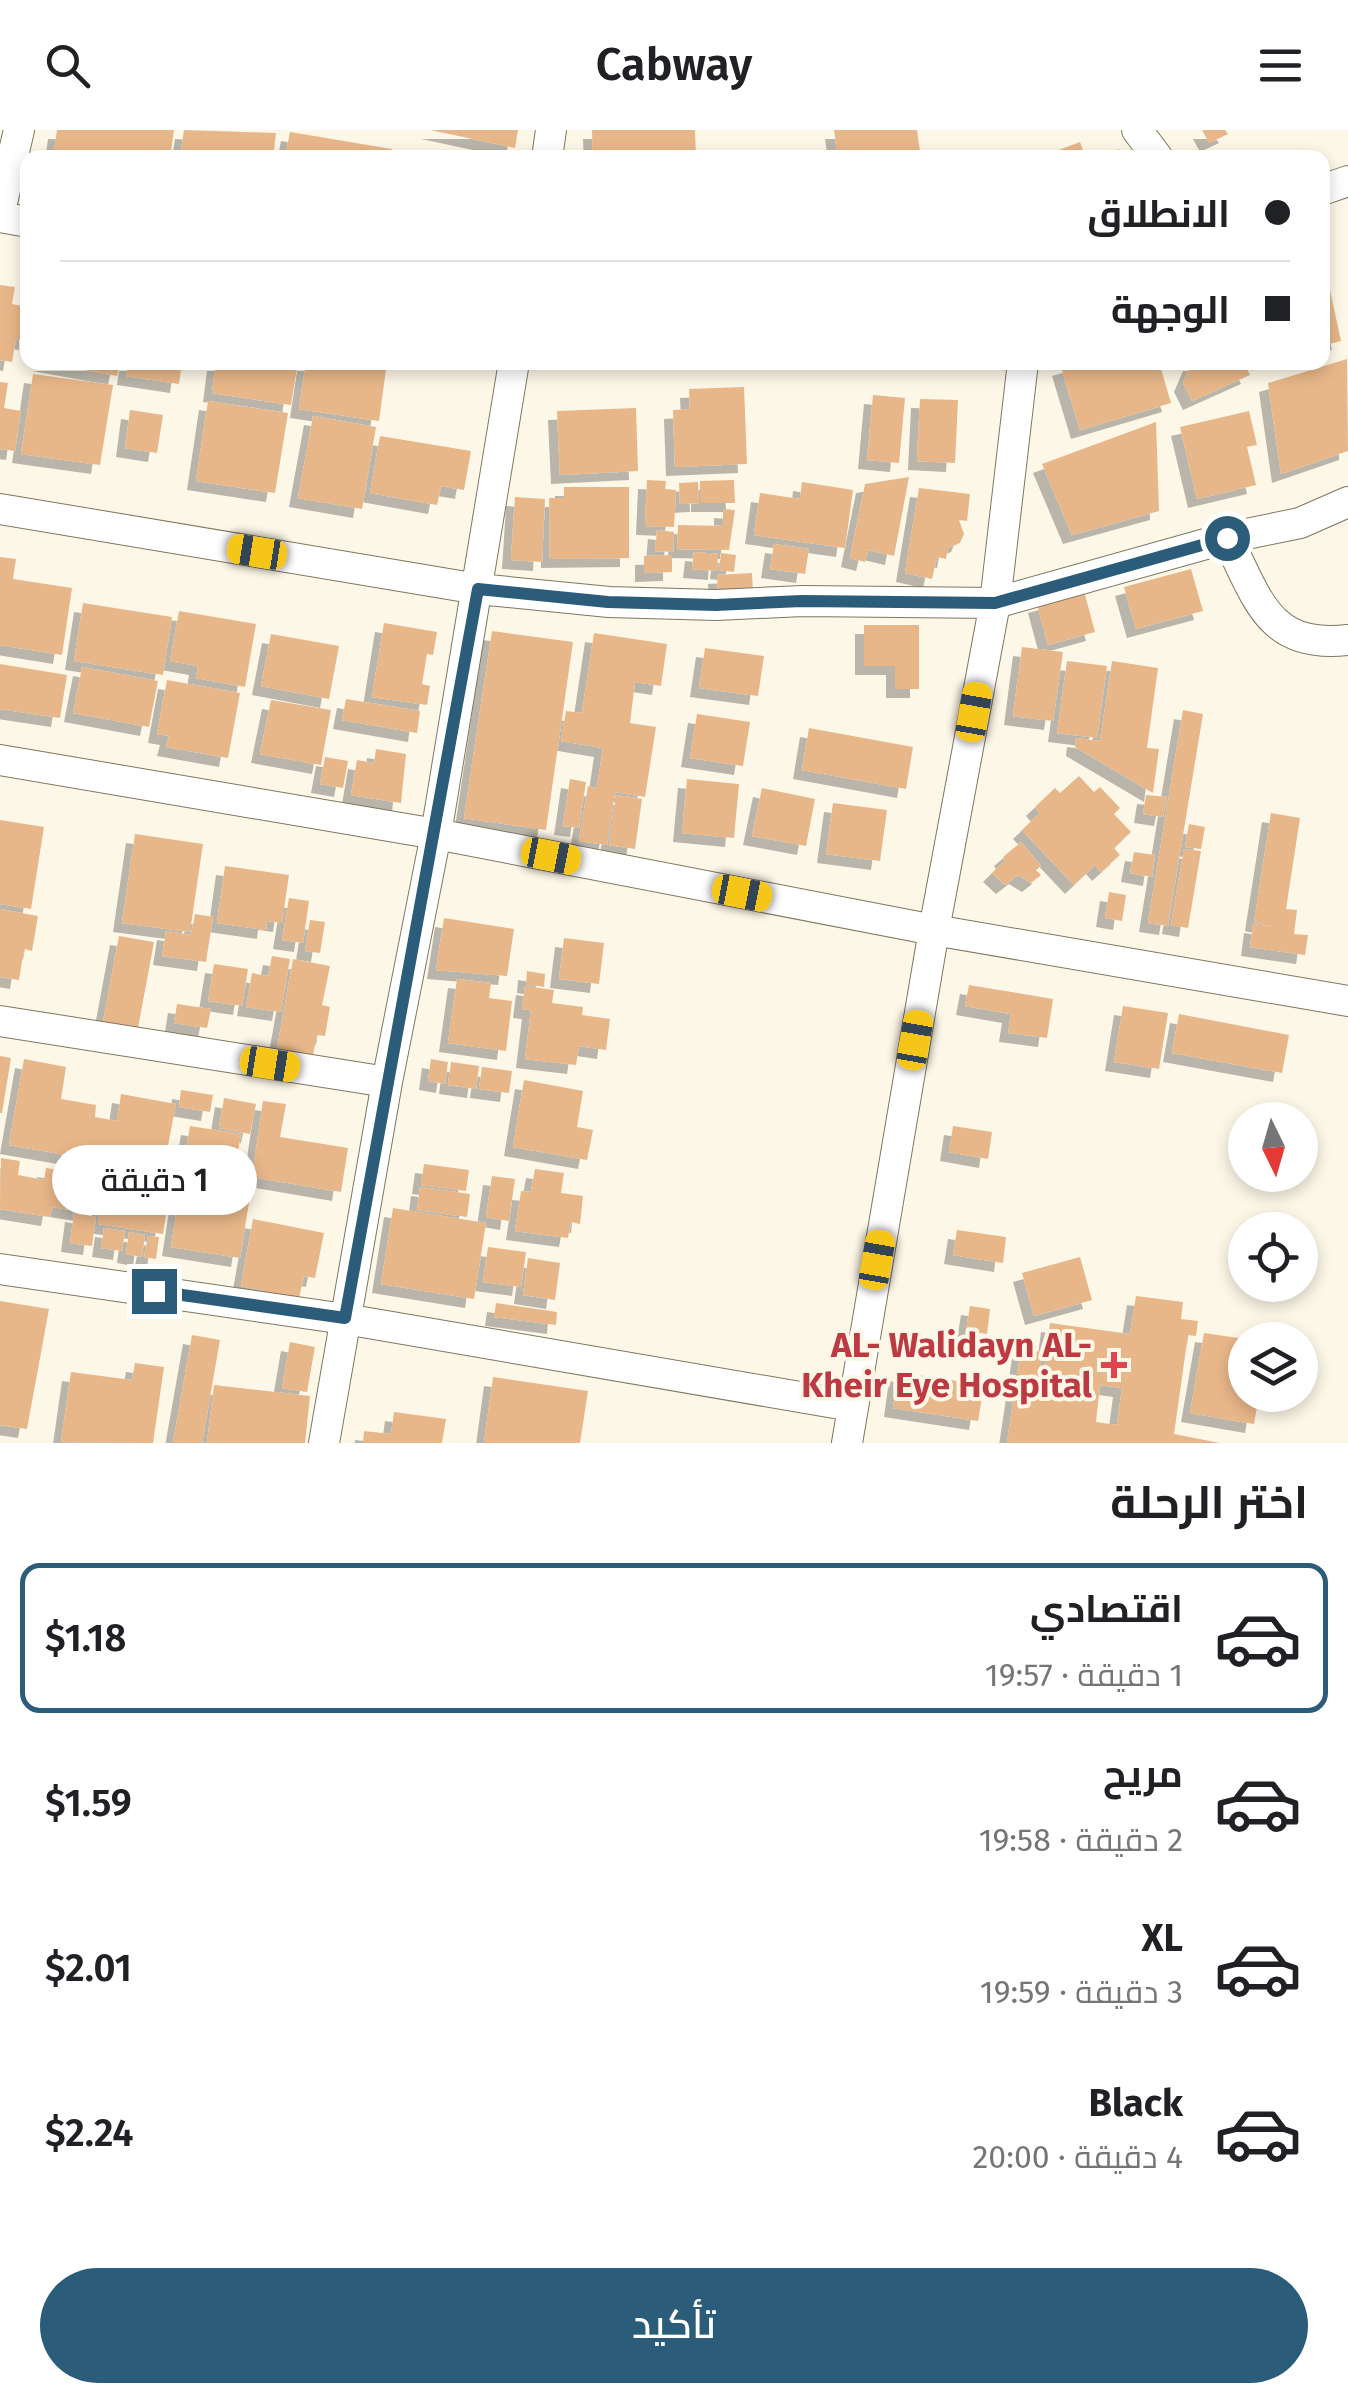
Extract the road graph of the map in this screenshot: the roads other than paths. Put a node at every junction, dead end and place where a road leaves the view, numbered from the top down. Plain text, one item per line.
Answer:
1 (19, 130) edge
2 (0, 214) edge
3 (513, 370) edge
4 (1022, 370) edge
5 (1348, 502) edge
6 (0, 509) edge
7 (1227, 538) junction
8 (478, 589) junction
9 (995, 603) junction
10 (1348, 640) edge
11 (0, 760) edge
12 (436, 834) junction
13 (934, 930) junction
14 (1348, 1001) edge
15 (0, 1021) edge
16 (386, 1082) junction
17 (0, 1269) edge
18 (345, 1318) junction
19 (852, 1406) junction
20 (324, 1443) edge
21 (847, 1443) edge

1 - 2 street
3 - 8 street
4 - 9 street
5 - 7 street
6 - 8 street
7 - 9 street
7 - 10 street
8 - 9 street
8 - 12 street
9 - 13 street
11 - 12 street
12 - 13 street
12 - 16 street
13 - 14 street
13 - 19 street
15 - 16 street
16 - 18 street
17 - 18 street
18 - 19 street
18 - 20 street
19 - 21 street

